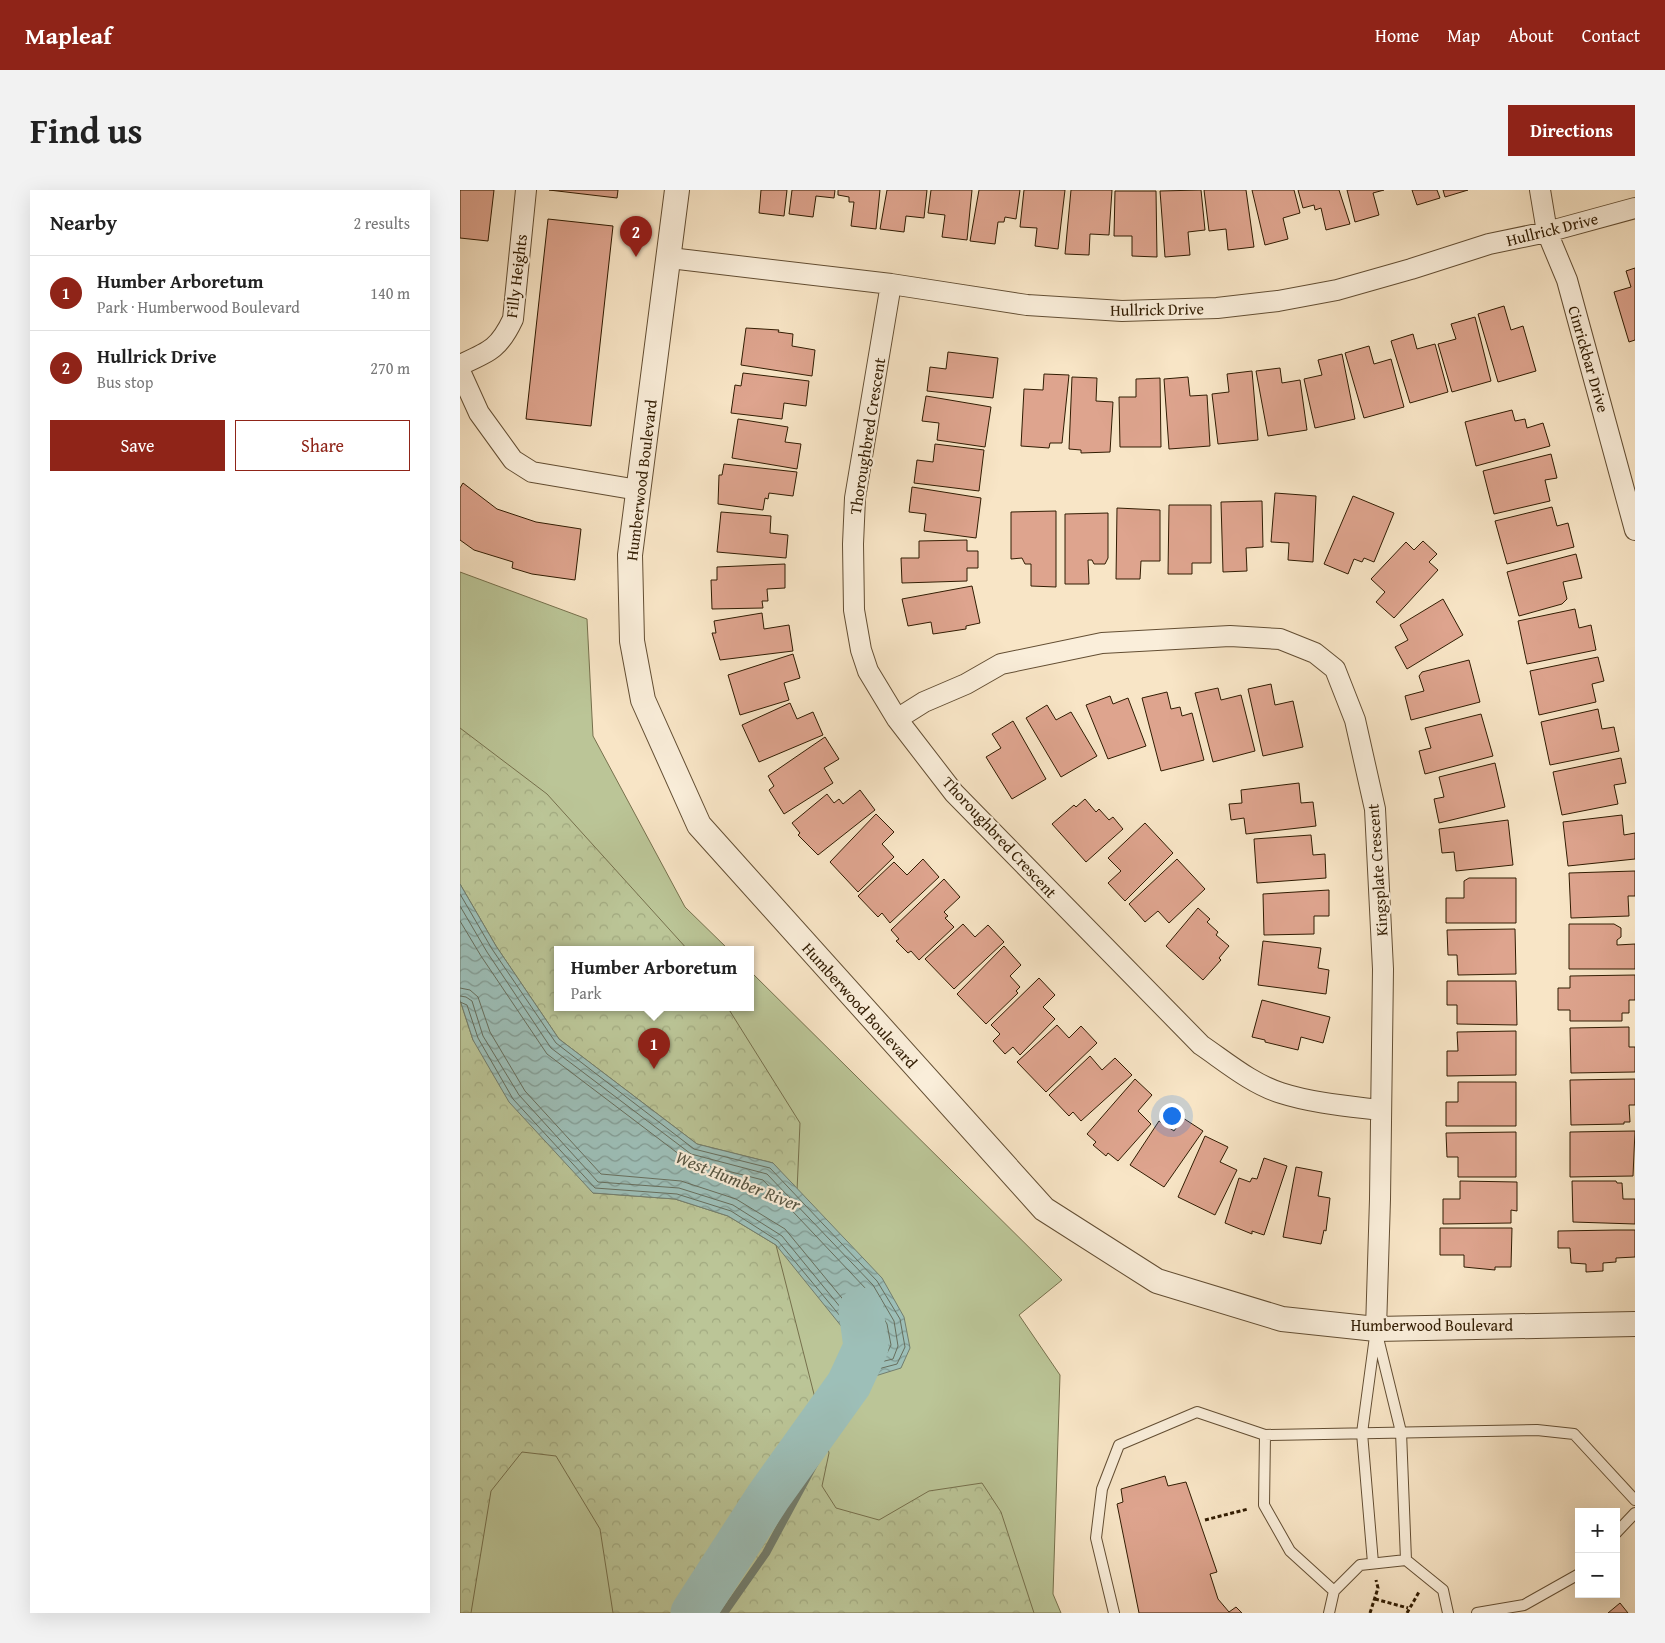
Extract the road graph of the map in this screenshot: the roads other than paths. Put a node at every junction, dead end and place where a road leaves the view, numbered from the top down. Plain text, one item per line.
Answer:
1 (526, 190) edge
2 (677, 190) edge
3 (1540, 190) edge
4 (1635, 208) edge
5 (1547, 232) junction
6 (670, 258) junction
7 (891, 284) junction
8 (460, 365) edge
9 (460, 371) edge
10 (638, 490) junction
11 (1635, 530) edge
12 (897, 719) junction
13 (1380, 1110) junction
14 (1635, 1324) edge
15 (1376, 1329) junction
16 (1401, 1432) junction
17 (1362, 1433) junction
18 (1265, 1434) junction
19 (1635, 1500) edge
20 (1635, 1513) edge
21 (1620, 1530) edge
22 (1406, 1560) junction
23 (1373, 1563) junction
24 (1575, 1576) edge
25 (1334, 1591) junction
26 (1114, 1613) edge
27 (1329, 1613) edge
28 (1448, 1613) edge
29 (1477, 1613) edge

1 - 8 street, Filly Heights
2 - 6 street, Humberwood Boulevard
3 - 5 street, Cinrickbar Drive
4 - 5 street, Hullrick Drive
5 - 7 street, Hullrick Drive
5 - 11 street, Cinrickbar Drive
6 - 7 street, Hullrick Drive
6 - 10 street, Humberwood Boulevard
7 - 12 street, Thoroughbred Crescent
9 - 10 street
10 - 15 street, Humberwood Boulevard
12 - 13 street, Thoroughbred Crescent
12 - 13 street, Kingsplate Crescent
13 - 15 street, Kingsplate Crescent
14 - 15 street, Humberwood Boulevard
15 - 16 lane
15 - 17 lane
16 - 17 lane
16 - 19 lane
16 - 22 lane
17 - 18 lane
17 - 23 lane
18 - 25 lane
18 - 26 lane
20 - 21 lane
22 - 23 lane
22 - 28 lane
23 - 25 lane
24 - 29 lane
25 - 27 lane

